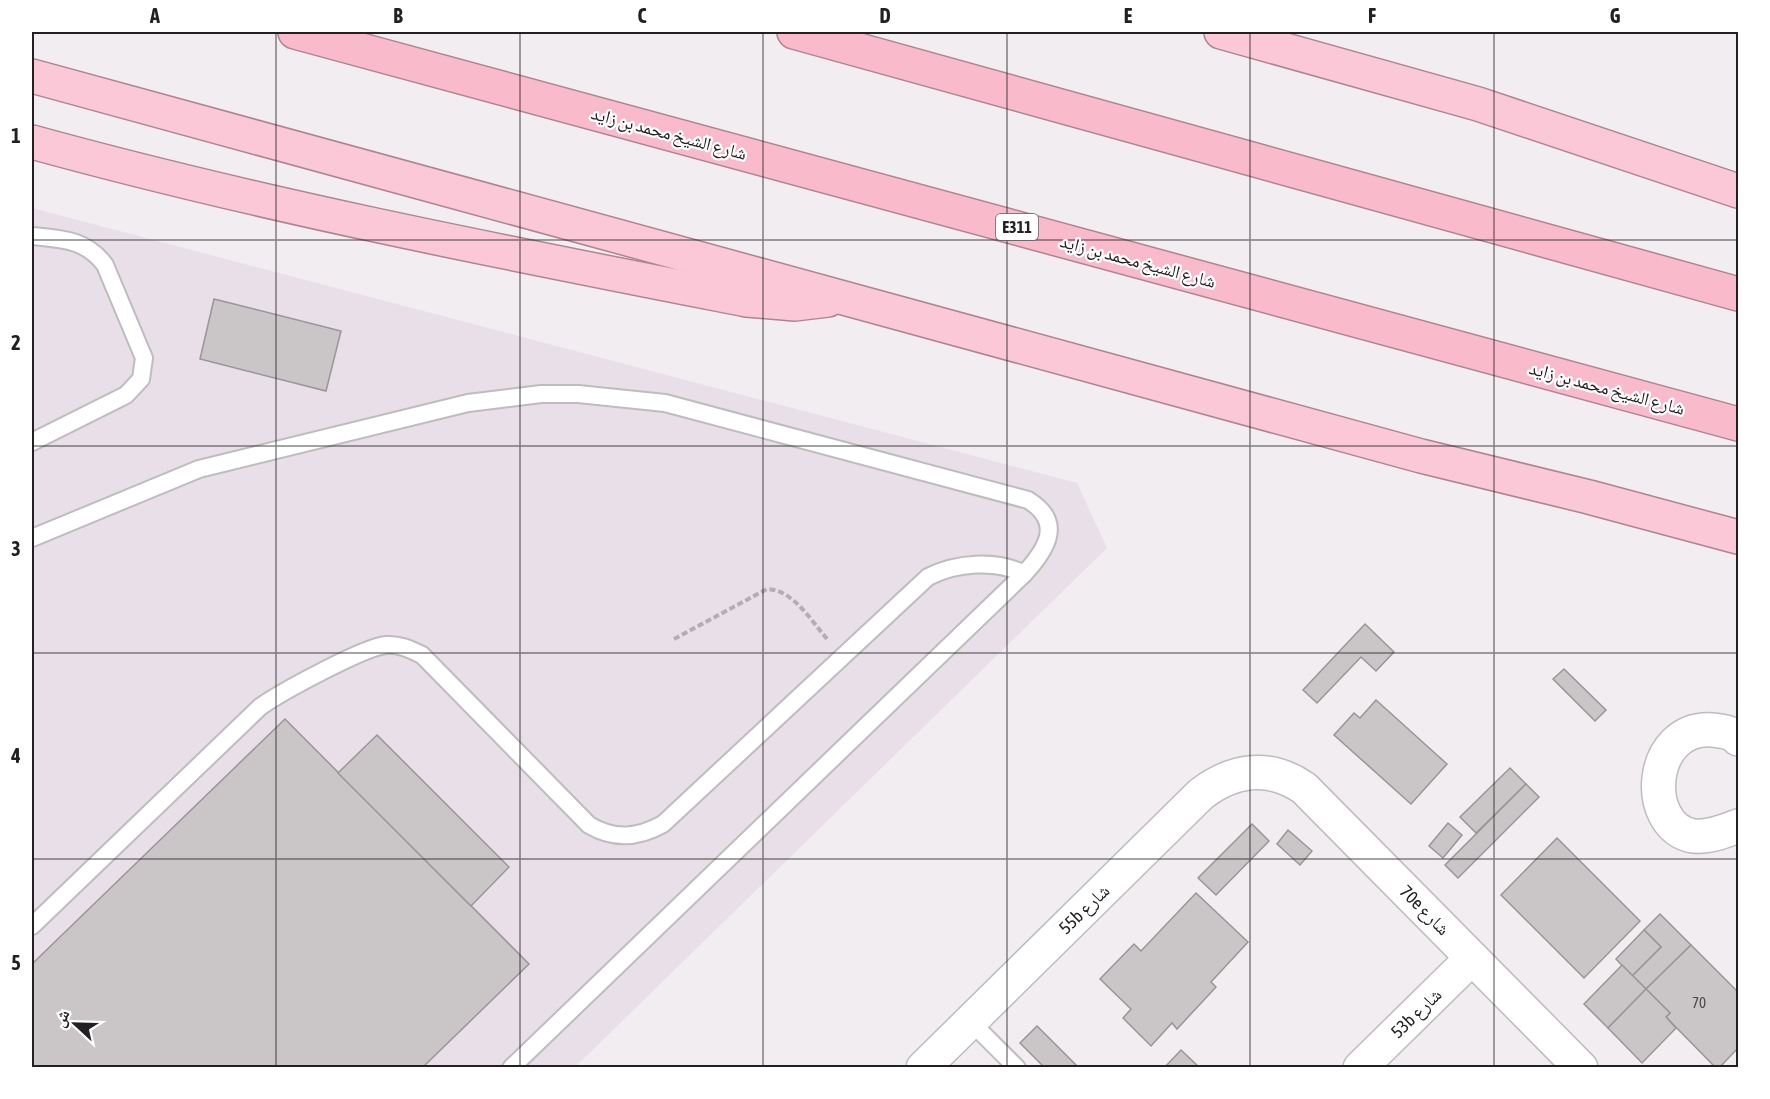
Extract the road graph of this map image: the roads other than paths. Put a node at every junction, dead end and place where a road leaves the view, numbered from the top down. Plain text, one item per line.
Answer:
1 (295, 32) edge
2 (794, 32) edge
3 (1221, 32) edge
4 (32, 76) edge
5 (32, 142) edge
6 (1738, 191) edge
7 (32, 236) edge
8 (1738, 294) edge
9 (844, 297) junction
10 (1738, 424) edge
11 (32, 442) edge
12 (1738, 537) edge
13 (32, 538) edge
14 (1024, 573) junction
15 (1738, 739) edge
16 (1258, 771) joint
17 (1738, 826) edge
18 (32, 926) edge
19 (1472, 958) junction
20 (970, 1021) junction
21 (511, 1068) edge
22 (923, 1068) edge
23 (1017, 1068) edge
24 (1360, 1068) edge
25 (1581, 1068) edge

1 - 10 highway, شارع الشيخ محمد بن زايد / E311
2 - 8 highway
3 - 6 highway
4 - 9 highway
5 - 9 highway
7 - 11 lane
9 - 12 highway
13 - 14 lane
14 - 18 lane
14 - 21 lane
15 - 17 street
16 - 19 street, 70e شارع
16 - 20 street, 55b شارع
19 - 24 street, 53b شارع
19 - 25 street, 70e شارع
20 - 22 street, 55b شارع
20 - 23 lane

